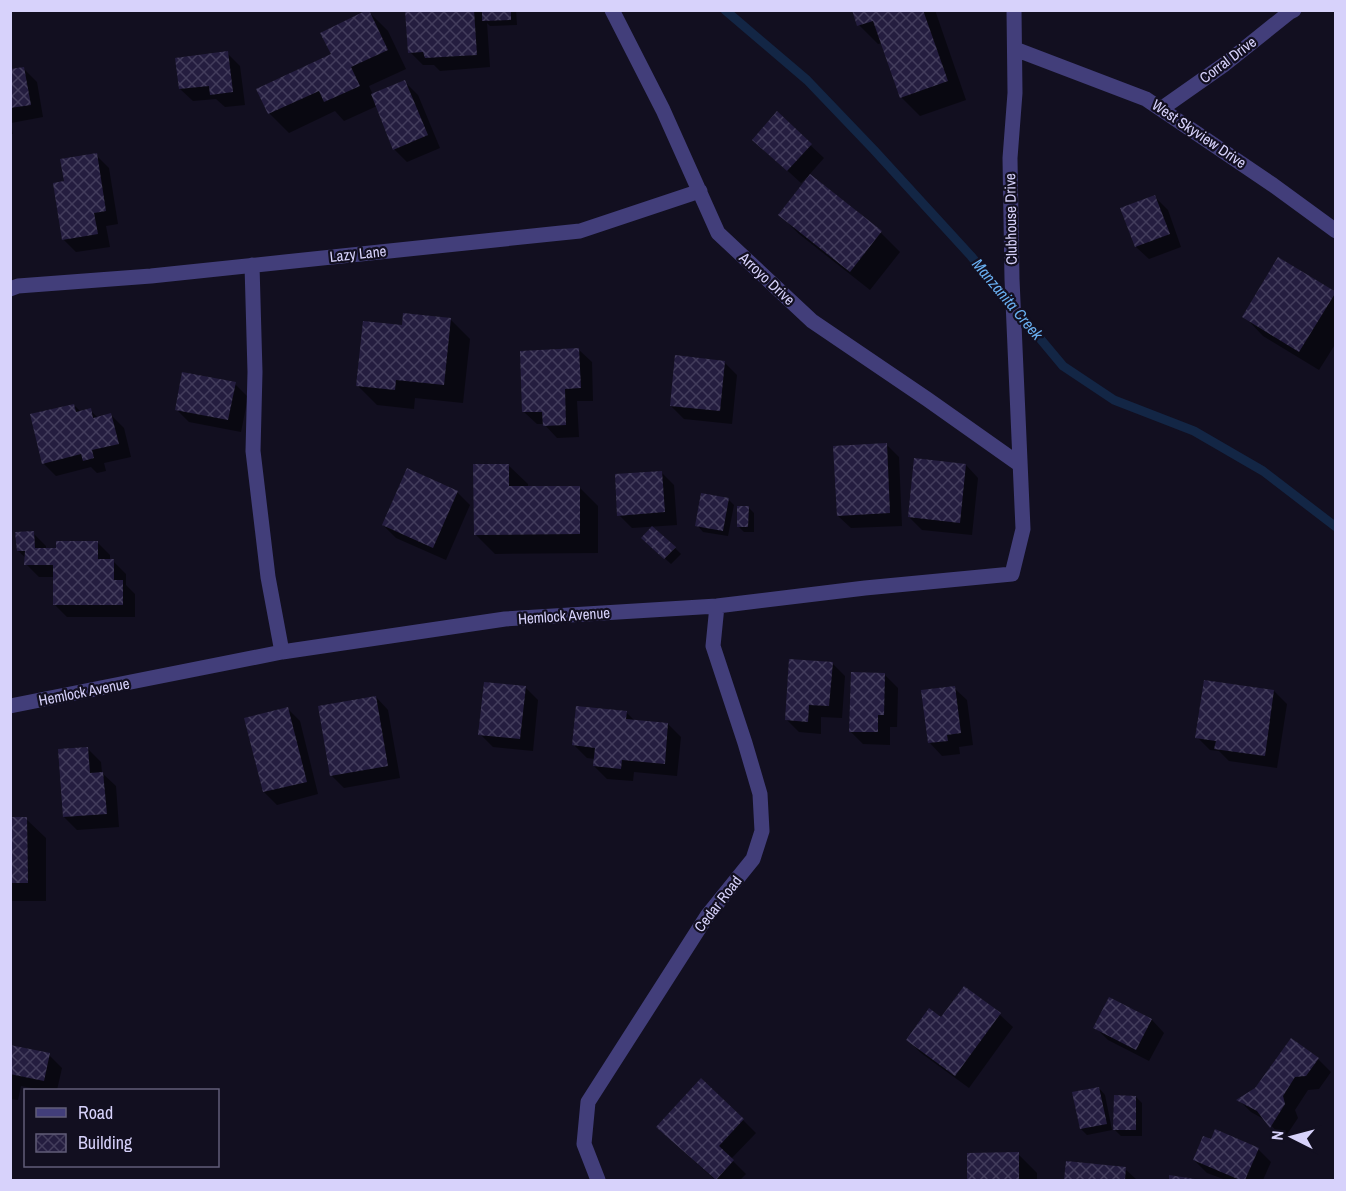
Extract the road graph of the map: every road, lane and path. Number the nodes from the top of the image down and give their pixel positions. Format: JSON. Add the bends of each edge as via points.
{"nodes":[{"id":1,"x":612,"y":10,"type":"edge"},
{"id":2,"x":1014,"y":10,"type":"edge"},
{"id":3,"x":1294,"y":10,"type":"edge"},
{"id":4,"x":1015,"y":49,"type":"junction"},
{"id":5,"x":1161,"y":109,"type":"junction"},
{"id":6,"x":700,"y":191,"type":"junction"},
{"id":7,"x":1335,"y":231,"type":"edge"},
{"id":8,"x":252,"y":265,"type":"junction"},
{"id":9,"x":10,"y":289,"type":"edge"},
{"id":10,"x":1018,"y":464,"type":"junction"},
{"id":11,"x":717,"y":606,"type":"junction"},
{"id":12,"x":282,"y":652,"type":"junction"},
{"id":13,"x":10,"y":706,"type":"edge"},
{"id":14,"x":598,"y":1180,"type":"edge"}],
"edges":[{"from":1,"to":6,"type":"street","name":"Arroyo Drive"},
{"from":2,"to":4,"type":"street","name":"Clubhouse Drive"},
{"from":3,"to":5,"type":"street","name":"Corral Drive"},
{"from":4,"to":5,"type":"street","name":"West Skyview Drive","via":[[1146,99]]},
{"from":4,"to":10,"type":"street","name":"Clubhouse Drive","via":[[1010,158]]},
{"from":5,"to":7,"type":"street","name":"West Skyview Drive"},
{"from":6,"to":8,"type":"street","name":"Lazy Lane","via":[[580,231]]},
{"from":6,"to":10,"type":"street","name":"Arroyo Drive","via":[[718,233],[812,321]]},
{"from":8,"to":9,"type":"street","name":"Lazy Lane"},
{"from":8,"to":12,"type":"street","via":[[253,451],[268,577]]},
{"from":10,"to":11,"type":"street","name":"Hemlock Avenue","via":[[1023,529],[1012,574]]},
{"from":11,"to":12,"type":"street","name":"Hemlock Avenue","via":[[505,620]]},
{"from":11,"to":14,"type":"street","name":"Cedar Road","via":[[713,646],[760,794],[762,831],[753,859],[706,916],[588,1102],[584,1144]]},
{"from":12,"to":13,"type":"street","name":"Hemlock Avenue"}]}
